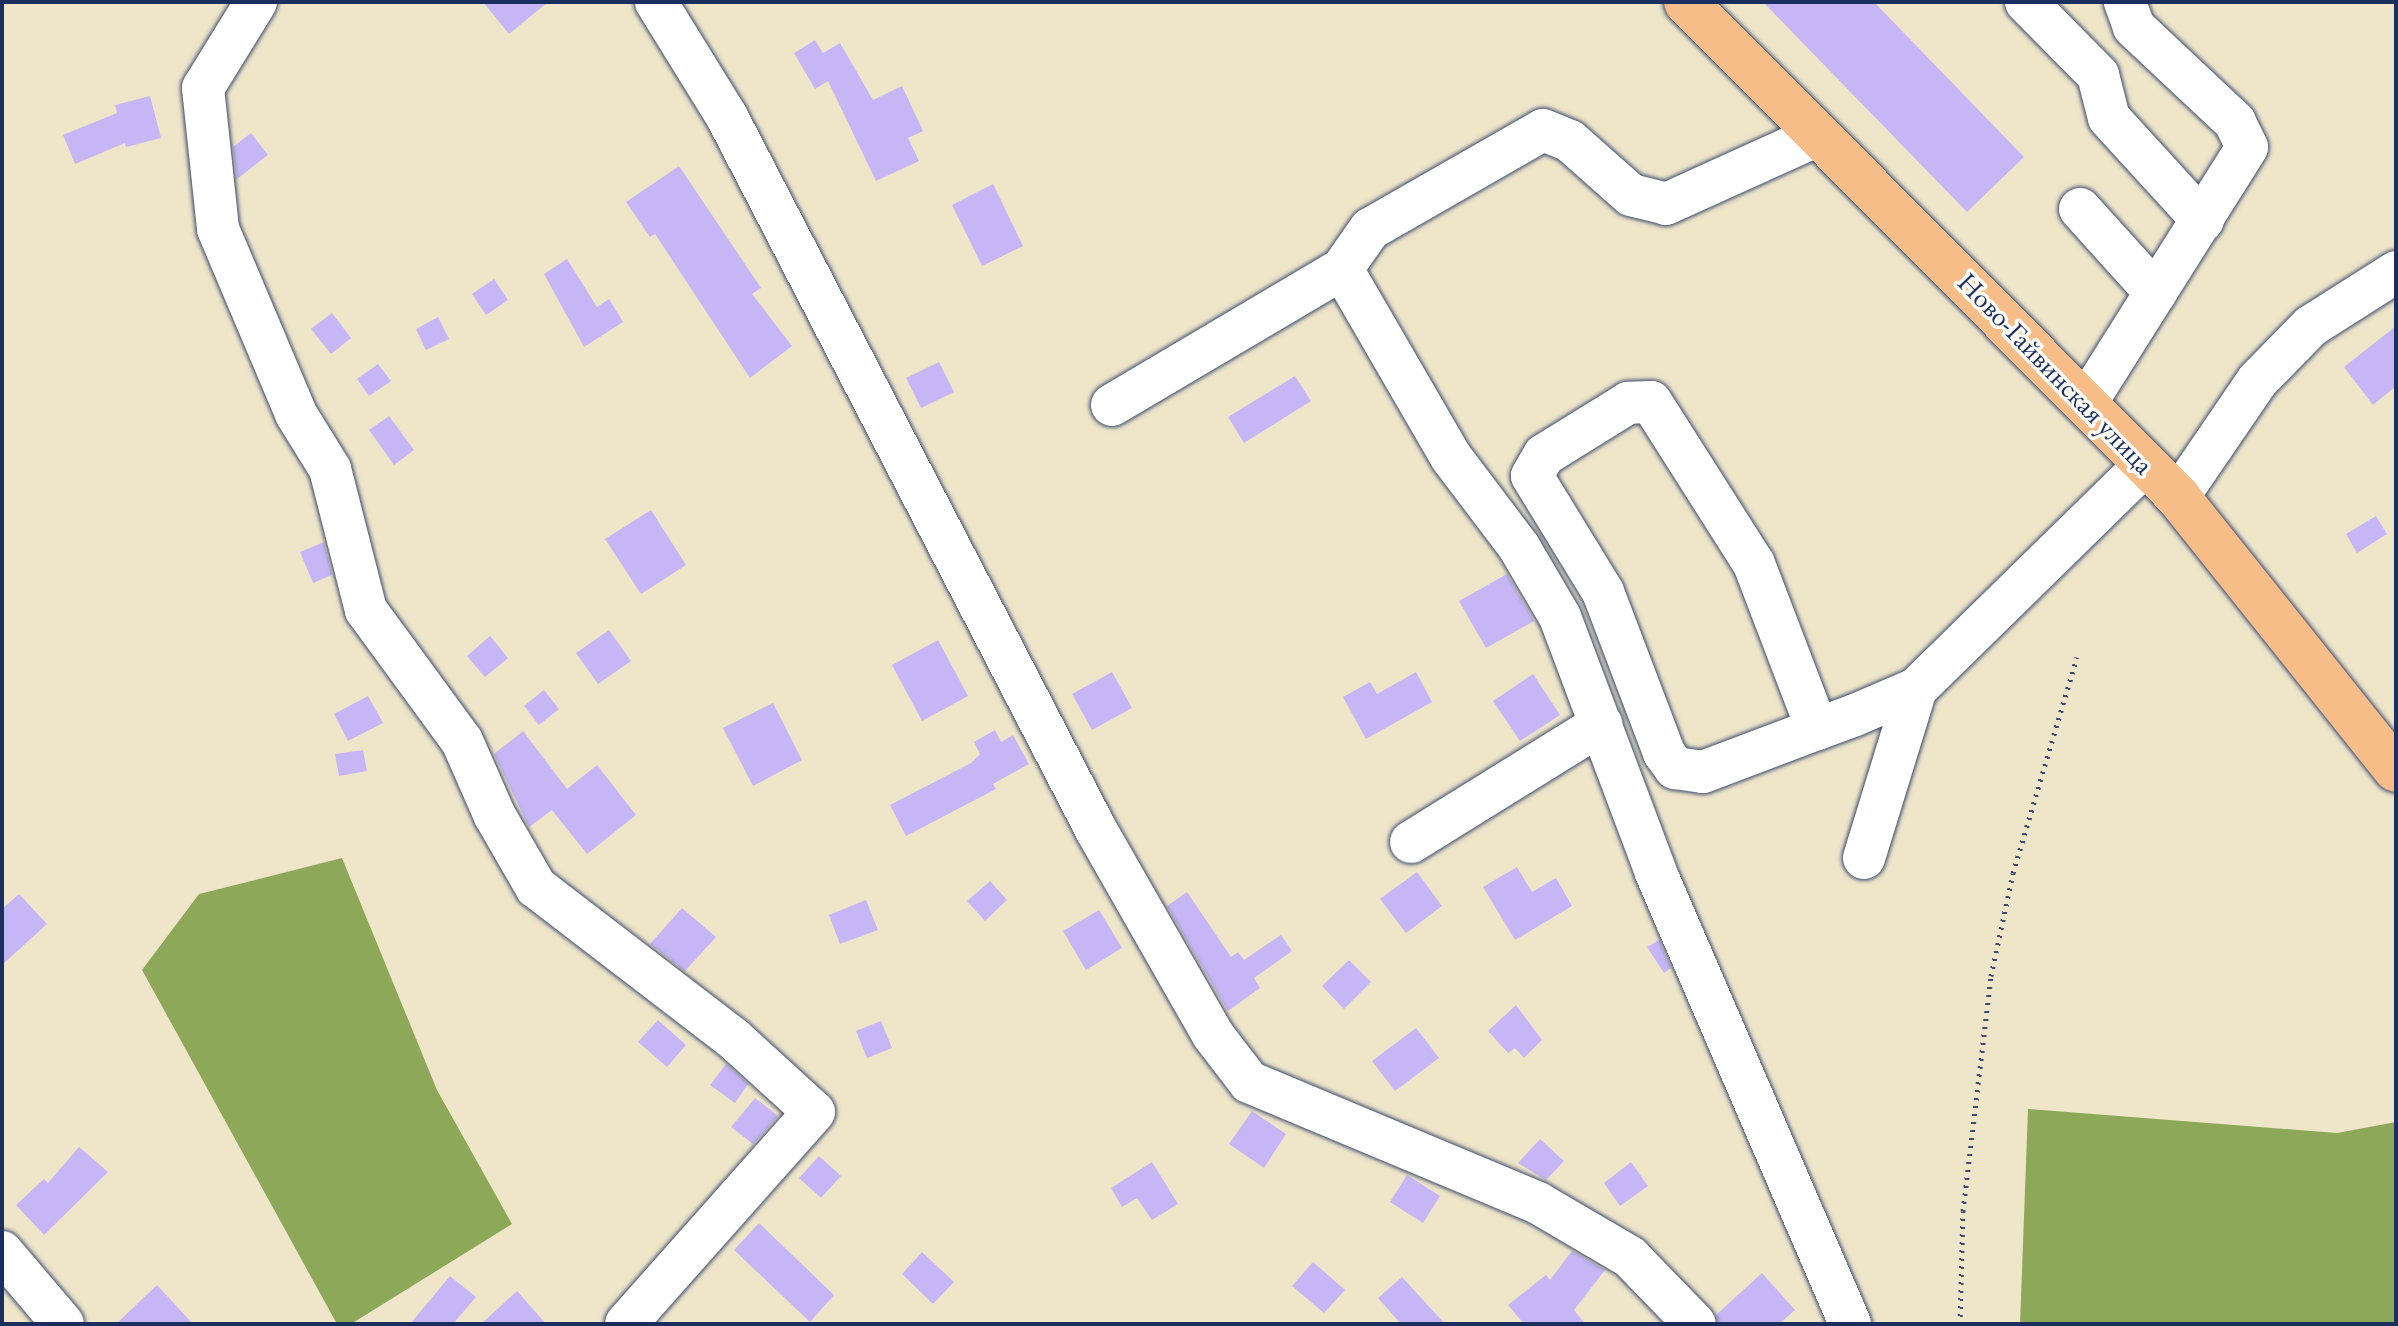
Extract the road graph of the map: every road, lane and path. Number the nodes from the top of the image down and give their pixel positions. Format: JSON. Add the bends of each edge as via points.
{"nodes":[{"id":1,"x":256,"y":2,"type":"edge"},
{"id":2,"x":656,"y":2,"type":"edge"},
{"id":3,"x":1686,"y":2,"type":"edge"},
{"id":4,"x":2026,"y":2,"type":"edge"},
{"id":5,"x":2125,"y":2,"type":"edge"},
{"id":6,"x":1818,"y":135,"type":"junction"},
{"id":7,"x":2080,"y":209,"type":"dead end"},
{"id":8,"x":2203,"y":221,"type":"junction"},
{"id":9,"x":1342,"y":269,"type":"junction"},
{"id":10,"x":2396,"y":272,"type":"edge"},
{"id":11,"x":2156,"y":293,"type":"junction"},
{"id":12,"x":2086,"y":403,"type":"junction"},
{"id":13,"x":1112,"y":405,"type":"dead end"},
{"id":14,"x":2146,"y":464,"type":"junction"},
{"id":15,"x":2178,"y":497,"type":"junction"},
{"id":16,"x":2077,"y":657,"type":"dead end"},
{"id":17,"x":1916,"y":689,"type":"junction"},
{"id":18,"x":1601,"y":724,"type":"junction"},
{"id":19,"x":1817,"y":729,"type":"junction"},
{"id":20,"x":2396,"y":770,"type":"edge"},
{"id":21,"x":1411,"y":842,"type":"dead end"},
{"id":22,"x":1864,"y":858,"type":"dead end"},
{"id":23,"x":2,"y":1252,"type":"edge"},
{"id":24,"x":63,"y":1324,"type":"edge"},
{"id":25,"x":626,"y":1324,"type":"edge"},
{"id":26,"x":1695,"y":1324,"type":"edge"},
{"id":27,"x":1850,"y":1324,"type":"edge"},
{"id":28,"x":1960,"y":1324,"type":"edge"}],
"edges":[{"from":1,"to":25,"type":"street","via":[[203,88],[218,229],[296,414],[330,469],[366,610],[462,741],[495,816],[536,887],[734,1039],[814,1112]]},
{"from":2,"to":26,"type":"street","via":[[727,117],[1095,828],[1213,1035],[1249,1082],[1538,1203],[1630,1257]]},
{"from":3,"to":6,"type":"main road","name":"Ново-Гайвинская улица"},
{"from":4,"to":8,"type":"street","via":[[2098,75],[2109,118]]},
{"from":5,"to":8,"type":"street","via":[[2134,27],[2245,134],[2247,147],[2239,166]]},
{"from":6,"to":9,"type":"street","via":[[1666,204],[1631,195],[1570,141],[1543,130],[1370,229]]},
{"from":6,"to":12,"type":"main road","name":"Ново-Гайвинская улица"},
{"from":7,"to":11,"type":"street"},
{"from":8,"to":11,"type":"street"},
{"from":9,"to":13,"type":"street"},
{"from":9,"to":18,"type":"street","via":[[1451,457],[1519,547],[1560,617]]},
{"from":10,"to":15,"type":"street","via":[[2300,337],[2257,381]]},
{"from":11,"to":12,"type":"street"},
{"from":12,"to":14,"type":"main road","name":"Ново-Гайвинская улица"},
{"from":14,"to":15,"type":"main road","name":"Ново-Гайвинская улица"},
{"from":14,"to":17,"type":"street"},
{"from":15,"to":20,"type":"main road","name":"Ново-Гайвинская улица"},
{"from":16,"to":28,"type":"path","via":[[2013,873],[1991,976],[1963,1211]]},
{"from":17,"to":19,"type":"street"},
{"from":17,"to":22,"type":"street"},
{"from":18,"to":21,"type":"street"},
{"from":18,"to":27,"type":"street","via":[[1656,873]]},
{"from":19,"to":19,"type":"street","via":[[1703,772],[1675,768],[1664,753],[1603,592],[1532,476],[1544,455],[1628,403],[1651,402],[1754,564]]},
{"from":23,"to":24,"type":"street"}]}
